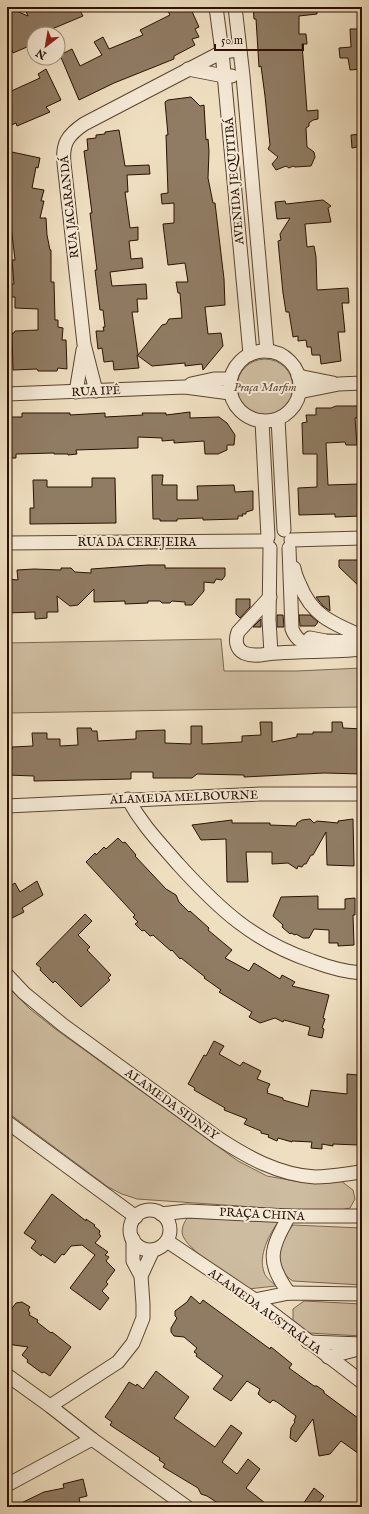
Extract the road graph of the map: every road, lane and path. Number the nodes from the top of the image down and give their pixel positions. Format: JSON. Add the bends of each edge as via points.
{"nodes":[{"id":1,"x":216,"y":7,"type":"edge"},
{"id":2,"x":235,"y":7,"type":"edge"},
{"id":3,"x":239,"y":50,"type":"junction"},
{"id":4,"x":222,"y":52,"type":"junction"},
{"id":5,"x":188,"y":69,"type":"junction"},
{"id":6,"x":224,"y":76,"type":"junction"},
{"id":7,"x":243,"y":76,"type":"junction"},
{"id":8,"x":84,"y":344,"type":"junction"},
{"id":9,"x":267,"y":351,"type":"junction"},
{"id":10,"x":250,"y":354,"type":"junction"},
{"id":11,"x":298,"y":376,"type":"junction"},
{"id":12,"x":230,"y":379,"type":"junction"},
{"id":13,"x":362,"y":383,"type":"edge"},
{"id":14,"x":339,"y":384,"type":"junction"},
{"id":15,"x":186,"y":387,"type":"junction"},
{"id":16,"x":96,"y":391,"type":"junction"},
{"id":17,"x":76,"y":392,"type":"junction"},
{"id":18,"x":299,"y":392,"type":"junction"},
{"id":19,"x":230,"y":393,"type":"junction"},
{"id":20,"x":7,"y":394,"type":"edge"},
{"id":21,"x":278,"y":419,"type":"junction"},
{"id":22,"x":262,"y":421,"type":"junction"},
{"id":23,"x":362,"y":538,"type":"edge"},
{"id":24,"x":289,"y":540,"type":"junction"},
{"id":25,"x":7,"y":543,"type":"edge"},
{"id":26,"x":270,"y":544,"type":"junction"},
{"id":27,"x":295,"y":574,"type":"junction"},
{"id":28,"x":270,"y":597,"type":"junction"},
{"id":29,"x":362,"y":636,"type":"edge"},
{"id":30,"x":362,"y":642,"type":"edge"},
{"id":31,"x":362,"y":646,"type":"edge"},
{"id":32,"x":362,"y":649,"type":"edge"},
{"id":33,"x":274,"y":653,"type":"junction"},
{"id":34,"x":362,"y":794,"type":"edge"},
{"id":35,"x":128,"y":799,"type":"junction"},
{"id":36,"x":7,"y":806,"type":"edge"},
{"id":37,"x":362,"y":973,"type":"edge"},
{"id":38,"x":7,"y":975,"type":"edge"},
{"id":39,"x":7,"y":1122,"type":"edge"},
{"id":40,"x":362,"y":1173,"type":"edge"},
{"id":41,"x":162,"y":1214,"type":"junction"},
{"id":42,"x":289,"y":1216,"type":"junction"},
{"id":43,"x":362,"y":1216,"type":"edge"},
{"id":44,"x":136,"y":1217,"type":"junction"},
{"id":45,"x":133,"y":1239,"type":"junction"},
{"id":46,"x":167,"y":1241,"type":"junction"},
{"id":47,"x":153,"y":1250,"type":"junction"},
{"id":48,"x":141,"y":1276,"type":"junction"},
{"id":49,"x":289,"y":1293,"type":"junction"},
{"id":50,"x":362,"y":1294,"type":"edge"},
{"id":51,"x":255,"y":1300,"type":"junction"},
{"id":52,"x":308,"y":1342,"type":"junction"},
{"id":53,"x":362,"y":1344,"type":"edge"},
{"id":54,"x":362,"y":1348,"type":"edge"},
{"id":55,"x":328,"y":1357,"type":"junction"},
{"id":56,"x":7,"y":1375,"type":"edge"},
{"id":57,"x":362,"y":1382,"type":"edge"},
{"id":58,"x":50,"y":1406,"type":"junction"},
{"id":59,"x":92,"y":1439,"type":"junction"},
{"id":60,"x":7,"y":1485,"type":"edge"},
{"id":61,"x":187,"y":1507,"type":"edge"}],
"edges":[{"from":1,"to":4,"type":"street","name":"AVENIDA JEQUITIBÁ"},
{"from":2,"to":3,"type":"street","name":"AVENIDA JEQUITIBÁ"},
{"from":3,"to":4,"type":"street","name":"RUA JACARANDÁ"},
{"from":3,"to":7,"type":"street","name":"AVENIDA JEQUITIBÁ"},
{"from":4,"to":5,"type":"street","name":"RUA JACARANDÁ"},
{"from":4,"to":6,"type":"street","name":"AVENIDA JEQUITIBÁ"},
{"from":5,"to":6,"type":"street"},
{"from":5,"to":8,"type":"street","name":"RUA JACARANDÁ","via":[[84,124],[75,130],[65,144],[64,163]]},
{"from":6,"to":7,"type":"street"},
{"from":6,"to":10,"type":"street","name":"AVENIDA JEQUITIBÁ"},
{"from":7,"to":9,"type":"street","name":"AVENIDA JEQUITIBÁ"},
{"from":8,"to":16,"type":"street","name":"RUA JACARANDÁ"},
{"from":8,"to":17,"type":"street","name":"RUA JACARANDÁ"},
{"from":9,"to":10,"type":"street"},
{"from":9,"to":11,"type":"street","via":[[286,359],[294,366]]},
{"from":10,"to":12,"type":"street","via":[[237,364]]},
{"from":11,"to":14,"type":"street"},
{"from":11,"to":18,"type":"street"},
{"from":12,"to":15,"type":"street","name":"RUA IPÊ","via":[[214,379]]},
{"from":12,"to":19,"type":"street"},
{"from":13,"to":14,"type":"street"},
{"from":14,"to":18,"type":"street"},
{"from":15,"to":16,"type":"street","name":"RUA IPÊ"},
{"from":15,"to":19,"type":"street","name":"RUA IPÊ"},
{"from":16,"to":17,"type":"street","name":"RUA IPÊ"},
{"from":17,"to":20,"type":"street","name":"RUA IPÊ"},
{"from":18,"to":21,"type":"street","via":[[295,405]]},
{"from":19,"to":22,"type":"street","via":[[238,409],[245,415]]},
{"from":21,"to":22,"type":"street"},
{"from":21,"to":24,"type":"street"},
{"from":22,"to":26,"type":"street"},
{"from":23,"to":24,"type":"street"},
{"from":24,"to":26,"type":"street","via":[[283,552]]},
{"from":24,"to":26,"type":"street","via":[[276,529],[270,533]]},
{"from":24,"to":27,"type":"street"},
{"from":24,"to":31,"type":"street","via":[[294,635],[310,646]]},
{"from":25,"to":26,"type":"street","name":"RUA DA CEREJEIRA"},
{"from":26,"to":28,"type":"street"},
{"from":26,"to":33,"type":"street"},
{"from":27,"to":29,"type":"street","via":[[306,599],[318,613],[334,624]]},
{"from":27,"to":30,"type":"street","via":[[299,621],[303,634],[320,640]]},
{"from":28,"to":33,"type":"street","via":[[269,620]]},
{"from":28,"to":33,"type":"street","via":[[241,628],[236,637],[237,647],[243,653],[252,656]]},
{"from":32,"to":33,"type":"street"},
{"from":34,"to":35,"type":"street","name":"ALAMEDA MELBOURNE","via":[[260,794]]},
{"from":35,"to":36,"type":"street","name":"ALAMEDA MELBOURNE"},
{"from":35,"to":37,"type":"street","via":[[139,819],[158,842],[236,921],[269,943],[296,956],[340,970]]},
{"from":38,"to":40,"type":"street","name":"ALAMEDA SIDNEY","via":[[24,993],[63,1025],[243,1155],[280,1170],[315,1177]]},
{"from":39,"to":44,"type":"street"},
{"from":41,"to":42,"type":"street","name":"PRAÇA CHINA","via":[[186,1211]]},
{"from":41,"to":44,"type":"street","via":[[145,1211]]},
{"from":41,"to":46,"type":"street","via":[[170,1226]]},
{"from":42,"to":43,"type":"street","name":"PRAÇA CHINA"},
{"from":42,"to":49,"type":"street","via":[[275,1243],[272,1259],[281,1282]]},
{"from":44,"to":45,"type":"street","via":[[130,1227]]},
{"from":45,"to":47,"type":"street","via":[[143,1249]]},
{"from":45,"to":48,"type":"street","via":[[133,1261]]},
{"from":46,"to":47,"type":"street","via":[[163,1246]]},
{"from":46,"to":51,"type":"street","name":"ALAMEDA AUSTRÁLIA"},
{"from":47,"to":48,"type":"street"},
{"from":48,"to":58,"type":"street","via":[[143,1318],[134,1343],[118,1362]]},
{"from":49,"to":50,"type":"street"},
{"from":49,"to":51,"type":"street"},
{"from":51,"to":52,"type":"street","name":"ALAMEDA AUSTRÁLIA"},
{"from":52,"to":53,"type":"street"},
{"from":52,"to":55,"type":"street","name":"ALAMEDA AUSTRÁLIA"},
{"from":54,"to":55,"type":"street"},
{"from":55,"to":57,"type":"street","name":"ALAMEDA AUSTRÁLIA"},
{"from":56,"to":58,"type":"street"},
{"from":58,"to":59,"type":"street"},
{"from":59,"to":60,"type":"street"},
{"from":59,"to":61,"type":"street"}]}
